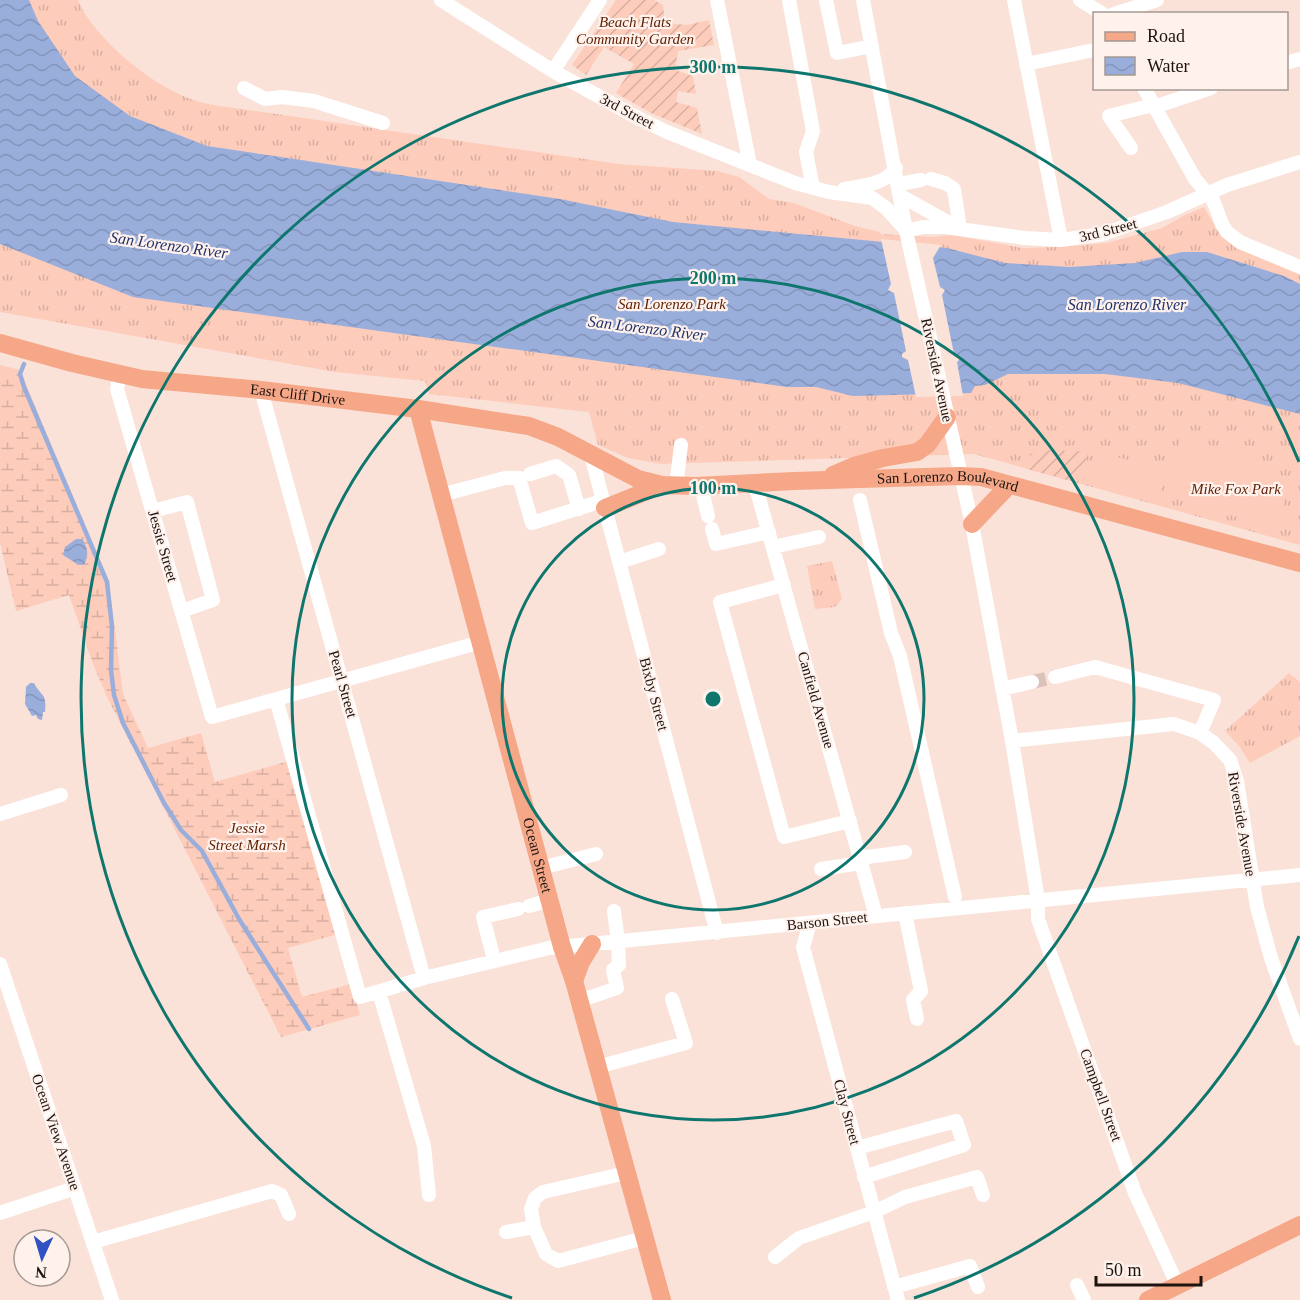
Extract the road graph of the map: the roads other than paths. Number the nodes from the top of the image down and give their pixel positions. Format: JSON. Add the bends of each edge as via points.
{"nodes":[{"id":1,"x":600,"y":0,"type":"edge"},
{"id":2,"x":717,"y":0,"type":"edge"},
{"id":3,"x":789,"y":0,"type":"edge"},
{"id":4,"x":826,"y":0,"type":"edge"},
{"id":5,"x":863,"y":0,"type":"edge"},
{"id":6,"x":1014,"y":0,"type":"edge"},
{"id":7,"x":1080,"y":0,"type":"edge"},
{"id":8,"x":1157,"y":0,"type":"edge"},
{"id":9,"x":446,"y":2,"type":"edge"},
{"id":10,"x":1099,"y":12,"type":"edge"},
{"id":11,"x":1119,"y":12,"type":"edge"},
{"id":12,"x":872,"y":46,"type":"junction"},
{"id":13,"x":1093,"y":50,"type":"edge"},
{"id":14,"x":1026,"y":64,"type":"junction"},
{"id":15,"x":553,"y":71,"type":"junction"},
{"id":16,"x":244,"y":88,"type":"dead end"},
{"id":17,"x":1145,"y":90,"type":"edge"},
{"id":18,"x":1205,"y":90,"type":"edge"},
{"id":19,"x":1153,"y":106,"type":"junction"},
{"id":20,"x":383,"y":123,"type":"dead end"},
{"id":21,"x":1131,"y":148,"type":"dead end"},
{"id":22,"x":1300,"y":162,"type":"edge"},
{"id":23,"x":750,"y":165,"type":"junction"},
{"id":24,"x":896,"y":168,"type":"junction"},
{"id":25,"x":813,"y":188,"type":"junction"},
{"id":26,"x":900,"y":190,"type":"junction"},
{"id":27,"x":829,"y":192,"type":"junction"},
{"id":28,"x":1206,"y":193,"type":"junction"},
{"id":29,"x":960,"y":229,"type":"junction"},
{"id":30,"x":907,"y":234,"type":"junction"},
{"id":31,"x":1061,"y":240,"type":"junction"},
{"id":32,"x":1300,"y":267,"type":"edge"},
{"id":33,"x":0,"y":343,"type":"edge"},
{"id":34,"x":120,"y":374,"type":"junction"},
{"id":35,"x":261,"y":390,"type":"junction"},
{"id":36,"x":418,"y":409,"type":"junction"},
{"id":37,"x":946,"y":415,"type":"junction"},
{"id":38,"x":681,"y":445,"type":"dead end"},
{"id":39,"x":591,"y":455,"type":"junction"},
{"id":40,"x":525,"y":476,"type":"junction"},
{"id":41,"x":960,"y":476,"type":"junction"},
{"id":42,"x":823,"y":480,"type":"junction"},
{"id":43,"x":755,"y":484,"type":"junction"},
{"id":44,"x":1009,"y":485,"type":"junction"},
{"id":45,"x":669,"y":486,"type":"junction"},
{"id":46,"x":701,"y":486,"type":"junction"},
{"id":47,"x":441,"y":495,"type":"junction"},
{"id":48,"x":860,"y":500,"type":"dead end"},
{"id":49,"x":603,"y":504,"type":"junction"},
{"id":50,"x":579,"y":509,"type":"junction"},
{"id":51,"x":153,"y":511,"type":"junction"},
{"id":52,"x":972,"y":524,"type":"junction"},
{"id":53,"x":769,"y":532,"type":"junction"},
{"id":54,"x":819,"y":537,"type":"dead end"},
{"id":55,"x":773,"y":546,"type":"junction"},
{"id":56,"x":659,"y":549,"type":"dead end"},
{"id":57,"x":619,"y":562,"type":"junction"},
{"id":58,"x":1300,"y":563,"type":"edge"},
{"id":59,"x":784,"y":585,"type":"junction"},
{"id":60,"x":182,"y":612,"type":"junction"},
{"id":61,"x":481,"y":642,"type":"junction"},
{"id":62,"x":1055,"y":676,"type":"tunnel mouth"},
{"id":63,"x":342,"y":681,"type":"junction"},
{"id":64,"x":1032,"y":682,"type":"tunnel mouth"},
{"id":65,"x":1002,"y":689,"type":"junction"},
{"id":66,"x":276,"y":699,"type":"junction"},
{"id":67,"x":1200,"y":733,"type":"junction"},
{"id":68,"x":1012,"y":741,"type":"junction"},
{"id":69,"x":61,"y":795,"type":"dead end"},
{"id":70,"x":0,"y":814,"type":"edge"},
{"id":71,"x":850,"y":821,"type":"junction"},
{"id":72,"x":905,"y":852,"type":"dead end"},
{"id":73,"x":596,"y":854,"type":"dead end"},
{"id":74,"x":861,"y":860,"type":"junction"},
{"id":75,"x":541,"y":868,"type":"junction"},
{"id":76,"x":820,"y":869,"type":"dead end"},
{"id":77,"x":1300,"y":876,"type":"edge"},
{"id":78,"x":1253,"y":879,"type":"junction"},
{"id":79,"x":955,"y":897,"type":"dead end"},
{"id":80,"x":550,"y":900,"type":"junction"},
{"id":81,"x":1038,"y":900,"type":"junction"},
{"id":82,"x":614,"y":912,"type":"dead end"},
{"id":83,"x":905,"y":913,"type":"junction"},
{"id":84,"x":876,"y":916,"type":"junction"},
{"id":85,"x":810,"y":923,"type":"junction"},
{"id":86,"x":717,"y":933,"type":"junction"},
{"id":87,"x":618,"y":942,"type":"junction"},
{"id":88,"x":592,"y":944,"type":"junction"},
{"id":89,"x":562,"y":947,"type":"junction"},
{"id":90,"x":494,"y":960,"type":"junction"},
{"id":91,"x":0,"y":964,"type":"edge"},
{"id":92,"x":424,"y":978,"type":"junction"},
{"id":93,"x":574,"y":981,"type":"junction"},
{"id":94,"x":379,"y":992,"type":"junction"},
{"id":95,"x":672,"y":999,"type":"dead end"},
{"id":96,"x":579,"y":1001,"type":"junction"},
{"id":97,"x":917,"y":1019,"type":"dead end"},
{"id":98,"x":1299,"y":1036,"type":"edge"},
{"id":99,"x":597,"y":1067,"type":"junction"},
{"id":100,"x":857,"y":1148,"type":"junction"},
{"id":101,"x":626,"y":1173,"type":"junction"},
{"id":102,"x":864,"y":1177,"type":"junction"},
{"id":103,"x":75,"y":1188,"type":"junction"},
{"id":104,"x":429,"y":1195,"type":"dead end"},
{"id":105,"x":983,"y":1195,"type":"dead end"},
{"id":106,"x":874,"y":1212,"type":"junction"},
{"id":107,"x":0,"y":1213,"type":"edge"},
{"id":108,"x":288,"y":1214,"type":"dead end"},
{"id":109,"x":1300,"y":1225,"type":"edge"},
{"id":110,"x":534,"y":1227,"type":"junction"},
{"id":111,"x":506,"y":1232,"type":"dead end"},
{"id":112,"x":644,"y":1238,"type":"junction"},
{"id":113,"x":93,"y":1242,"type":"junction"},
{"id":114,"x":775,"y":1257,"type":"dead end"},
{"id":115,"x":1077,"y":1285,"type":"dead end"},
{"id":116,"x":1178,"y":1286,"type":"junction"},
{"id":117,"x":978,"y":1287,"type":"dead end"},
{"id":118,"x":896,"y":1294,"type":"edge"},
{"id":119,"x":1152,"y":1299,"type":"edge"},
{"id":120,"x":112,"y":1300,"type":"edge"},
{"id":121,"x":662,"y":1300,"type":"edge"},
{"id":122,"x":1084,"y":1300,"type":"edge"}],
"edges":[{"from":1,"to":15,"type":"street"},
{"from":2,"to":23,"type":"street"},
{"from":3,"to":25,"type":"street","via":[[813,131],[806,152]]},
{"from":4,"to":12,"type":"street","via":[[837,53]]},
{"from":5,"to":12,"type":"street","name":"Riverside Avenue"},
{"from":6,"to":14,"type":"street"},
{"from":7,"to":10,"type":"street"},
{"from":8,"to":11,"type":"street"},
{"from":9,"to":15,"type":"street","name":"3rd Street"},
{"from":12,"to":24,"type":"street","name":"Riverside Avenue"},
{"from":13,"to":14,"type":"street"},
{"from":14,"to":31,"type":"street"},
{"from":15,"to":23,"type":"street","name":"3rd Street","via":[[667,132]]},
{"from":16,"to":20,"type":"street","via":[[265,99],[314,101]]},
{"from":17,"to":19,"type":"street"},
{"from":18,"to":19,"type":"street"},
{"from":19,"to":21,"type":"street","via":[[1109,116]]},
{"from":19,"to":28,"type":"street"},
{"from":22,"to":28,"type":"street","name":"3rd Street"},
{"from":23,"to":25,"type":"street","name":"3rd Street"},
{"from":24,"to":26,"type":"street","name":"Riverside Avenue"},
{"from":24,"to":27,"type":"street","via":[[881,181]]},
{"from":25,"to":27,"type":"street","name":"3rd Street"},
{"from":26,"to":29,"type":"street"},
{"from":26,"to":29,"type":"street","via":[[926,179],[945,183],[954,189]]},
{"from":26,"to":30,"type":"street","name":"Riverside Avenue"},
{"from":27,"to":30,"type":"street","name":"3rd Street","via":[[872,198],[886,208]]},
{"from":28,"to":31,"type":"street","name":"3rd Street","via":[[1136,224]]},
{"from":28,"to":32,"type":"street","via":[[1227,232],[1240,242]]},
{"from":29,"to":30,"type":"street","name":"3rd Street","via":[[923,227]]},
{"from":29,"to":31,"type":"street","name":"3rd Street"},
{"from":30,"to":37,"type":"street","name":"Riverside Avenue"},
{"from":33,"to":34,"type":"main road","name":"East Cliff Drive"},
{"from":34,"to":35,"type":"main road","name":"East Cliff Drive","via":[[169,383]]},
{"from":34,"to":51,"type":"street","name":"Jessie Street","via":[[117,389]]},
{"from":35,"to":36,"type":"main road","name":"East Cliff Drive"},
{"from":35,"to":63,"type":"street","name":"Pearl Street"},
{"from":36,"to":39,"type":"main road","name":"East Cliff Drive","via":[[529,426]]},
{"from":36,"to":47,"type":"main road","name":"Ocean Street"},
{"from":37,"to":41,"type":"street","name":"Riverside Avenue"},
{"from":37,"to":42,"type":"main road","via":[[927,445],[917,452],[854,466]]},
{"from":38,"to":45,"type":"street"},
{"from":39,"to":45,"type":"main road","name":"San Lorenzo Boulevard","via":[[638,478]]},
{"from":39,"to":49,"type":"street","name":"Bixby Street"},
{"from":40,"to":47,"type":"street"},
{"from":40,"to":50,"type":"street","via":[[556,466],[569,475]]},
{"from":40,"to":50,"type":"street","via":[[532,523]]},
{"from":41,"to":42,"type":"main road","name":"San Lorenzo Boulevard"},
{"from":41,"to":44,"type":"main road","name":"San Lorenzo Boulevard"},
{"from":41,"to":52,"type":"street","name":"Riverside Avenue"},
{"from":42,"to":43,"type":"main road","name":"San Lorenzo Boulevard"},
{"from":43,"to":46,"type":"main road","name":"San Lorenzo Boulevard"},
{"from":43,"to":53,"type":"street","name":"Canfield Avenue"},
{"from":44,"to":52,"type":"main road"},
{"from":44,"to":58,"type":"main road","name":"San Lorenzo Boulevard"},
{"from":45,"to":46,"type":"main road","name":"San Lorenzo Boulevard"},
{"from":45,"to":49,"type":"main road"},
{"from":46,"to":53,"type":"street","via":[[716,544]]},
{"from":47,"to":61,"type":"main road","name":"Ocean Street"},
{"from":48,"to":79,"type":"street"},
{"from":49,"to":50,"type":"street"},
{"from":49,"to":57,"type":"street","name":"Bixby Street"},
{"from":51,"to":60,"type":"street","name":"Jessie Street"},
{"from":51,"to":60,"type":"street","via":[[187,502],[213,600]]},
{"from":52,"to":65,"type":"street","name":"Riverside Avenue"},
{"from":53,"to":55,"type":"street","name":"Canfield Avenue"},
{"from":54,"to":55,"type":"street"},
{"from":55,"to":59,"type":"street","name":"Canfield Avenue"},
{"from":56,"to":57,"type":"street"},
{"from":57,"to":86,"type":"street","name":"Bixby Street"},
{"from":59,"to":71,"type":"street","name":"Canfield Avenue"},
{"from":59,"to":71,"type":"street","via":[[720,602],[784,837]]},
{"from":60,"to":66,"type":"street","name":"Jessie Street","via":[[212,717]]},
{"from":61,"to":63,"type":"street"},
{"from":61,"to":75,"type":"main road","name":"Ocean Street"},
{"from":62,"to":67,"type":"street","via":[[1095,667],[1214,700]]},
{"from":63,"to":66,"type":"street"},
{"from":63,"to":92,"type":"street","name":"Pearl Street"},
{"from":64,"to":65,"type":"street"},
{"from":65,"to":68,"type":"street","name":"Riverside Avenue"},
{"from":66,"to":94,"type":"street","name":"Barson Street","via":[[360,997]]},
{"from":67,"to":68,"type":"street","name":"Riverside Avenue","via":[[1174,724]]},
{"from":67,"to":78,"type":"street","name":"Riverside Avenue","via":[[1230,760]]},
{"from":68,"to":81,"type":"street","name":"Riverside Avenue"},
{"from":69,"to":70,"type":"street"},
{"from":71,"to":74,"type":"street","name":"Canfield Avenue"},
{"from":72,"to":74,"type":"street"},
{"from":73,"to":75,"type":"street"},
{"from":74,"to":76,"type":"street"},
{"from":74,"to":84,"type":"street","name":"Canfield Avenue"},
{"from":75,"to":80,"type":"main road","name":"Ocean Street"},
{"from":77,"to":78,"type":"street","name":"Barson Street"},
{"from":78,"to":81,"type":"street","name":"Barson Street"},
{"from":78,"to":98,"type":"street","name":"Riverside Avenue","via":[[1257,907]]},
{"from":80,"to":89,"type":"main road","name":"Ocean Street"},
{"from":80,"to":90,"type":"street","via":[[483,917]]},
{"from":81,"to":83,"type":"street","name":"Barson Street"},
{"from":81,"to":116,"type":"street","name":"Campbell Street","via":[[1038,919],[1136,1193]]},
{"from":82,"to":87,"type":"street"},
{"from":83,"to":84,"type":"street","name":"Barson Street"},
{"from":83,"to":97,"type":"street","via":[[921,991],[913,1000]]},
{"from":84,"to":85,"type":"street","name":"Barson Street"},
{"from":85,"to":86,"type":"street","name":"Barson Street"},
{"from":85,"to":100,"type":"street","name":"Clay Street","via":[[803,947]]},
{"from":86,"to":87,"type":"street","name":"Barson Street"},
{"from":87,"to":88,"type":"street","name":"Barson Street"},
{"from":87,"to":96,"type":"street","via":[[619,964],[613,970],[617,988]]},
{"from":88,"to":89,"type":"street","name":"Barson Street"},
{"from":88,"to":93,"type":"main road"},
{"from":89,"to":90,"type":"street","name":"Barson Street"},
{"from":89,"to":93,"type":"main road","name":"Ocean Street"},
{"from":90,"to":92,"type":"street","name":"Barson Street"},
{"from":91,"to":103,"type":"street","name":"Ocean View Avenue"},
{"from":92,"to":94,"type":"street","name":"Barson Street"},
{"from":93,"to":96,"type":"main road","name":"Ocean Street"},
{"from":94,"to":104,"type":"street","via":[[424,1146]]},
{"from":95,"to":99,"type":"street","via":[[686,1044]]},
{"from":96,"to":99,"type":"main road","name":"Ocean Street"},
{"from":99,"to":101,"type":"main road","name":"Ocean Street"},
{"from":100,"to":102,"type":"street","name":"Clay Street"},
{"from":100,"to":102,"type":"street","via":[[956,1121],[964,1145]]},
{"from":101,"to":110,"type":"street","via":[[543,1192],[535,1198],[531,1209]]},
{"from":101,"to":112,"type":"main road","name":"Ocean Street"},
{"from":102,"to":106,"type":"street","name":"Clay Street"},
{"from":103,"to":107,"type":"street"},
{"from":103,"to":113,"type":"street","name":"Ocean View Avenue"},
{"from":105,"to":106,"type":"street","via":[[977,1177],[905,1197]]},
{"from":106,"to":114,"type":"street","via":[[799,1238]]},
{"from":106,"to":118,"type":"street","name":"Clay Street"},
{"from":108,"to":113,"type":"street","via":[[281,1195],[272,1191]]},
{"from":109,"to":116,"type":"main road"},
{"from":110,"to":111,"type":"street"},
{"from":110,"to":112,"type":"street","via":[[546,1254],[558,1260]]},
{"from":112,"to":121,"type":"main road","name":"Ocean Street"},
{"from":113,"to":120,"type":"street","name":"Ocean View Avenue"},
{"from":115,"to":122,"type":"street"},
{"from":116,"to":119,"type":"main road"},
{"from":117,"to":118,"type":"street","via":[[970,1266]]}]}
